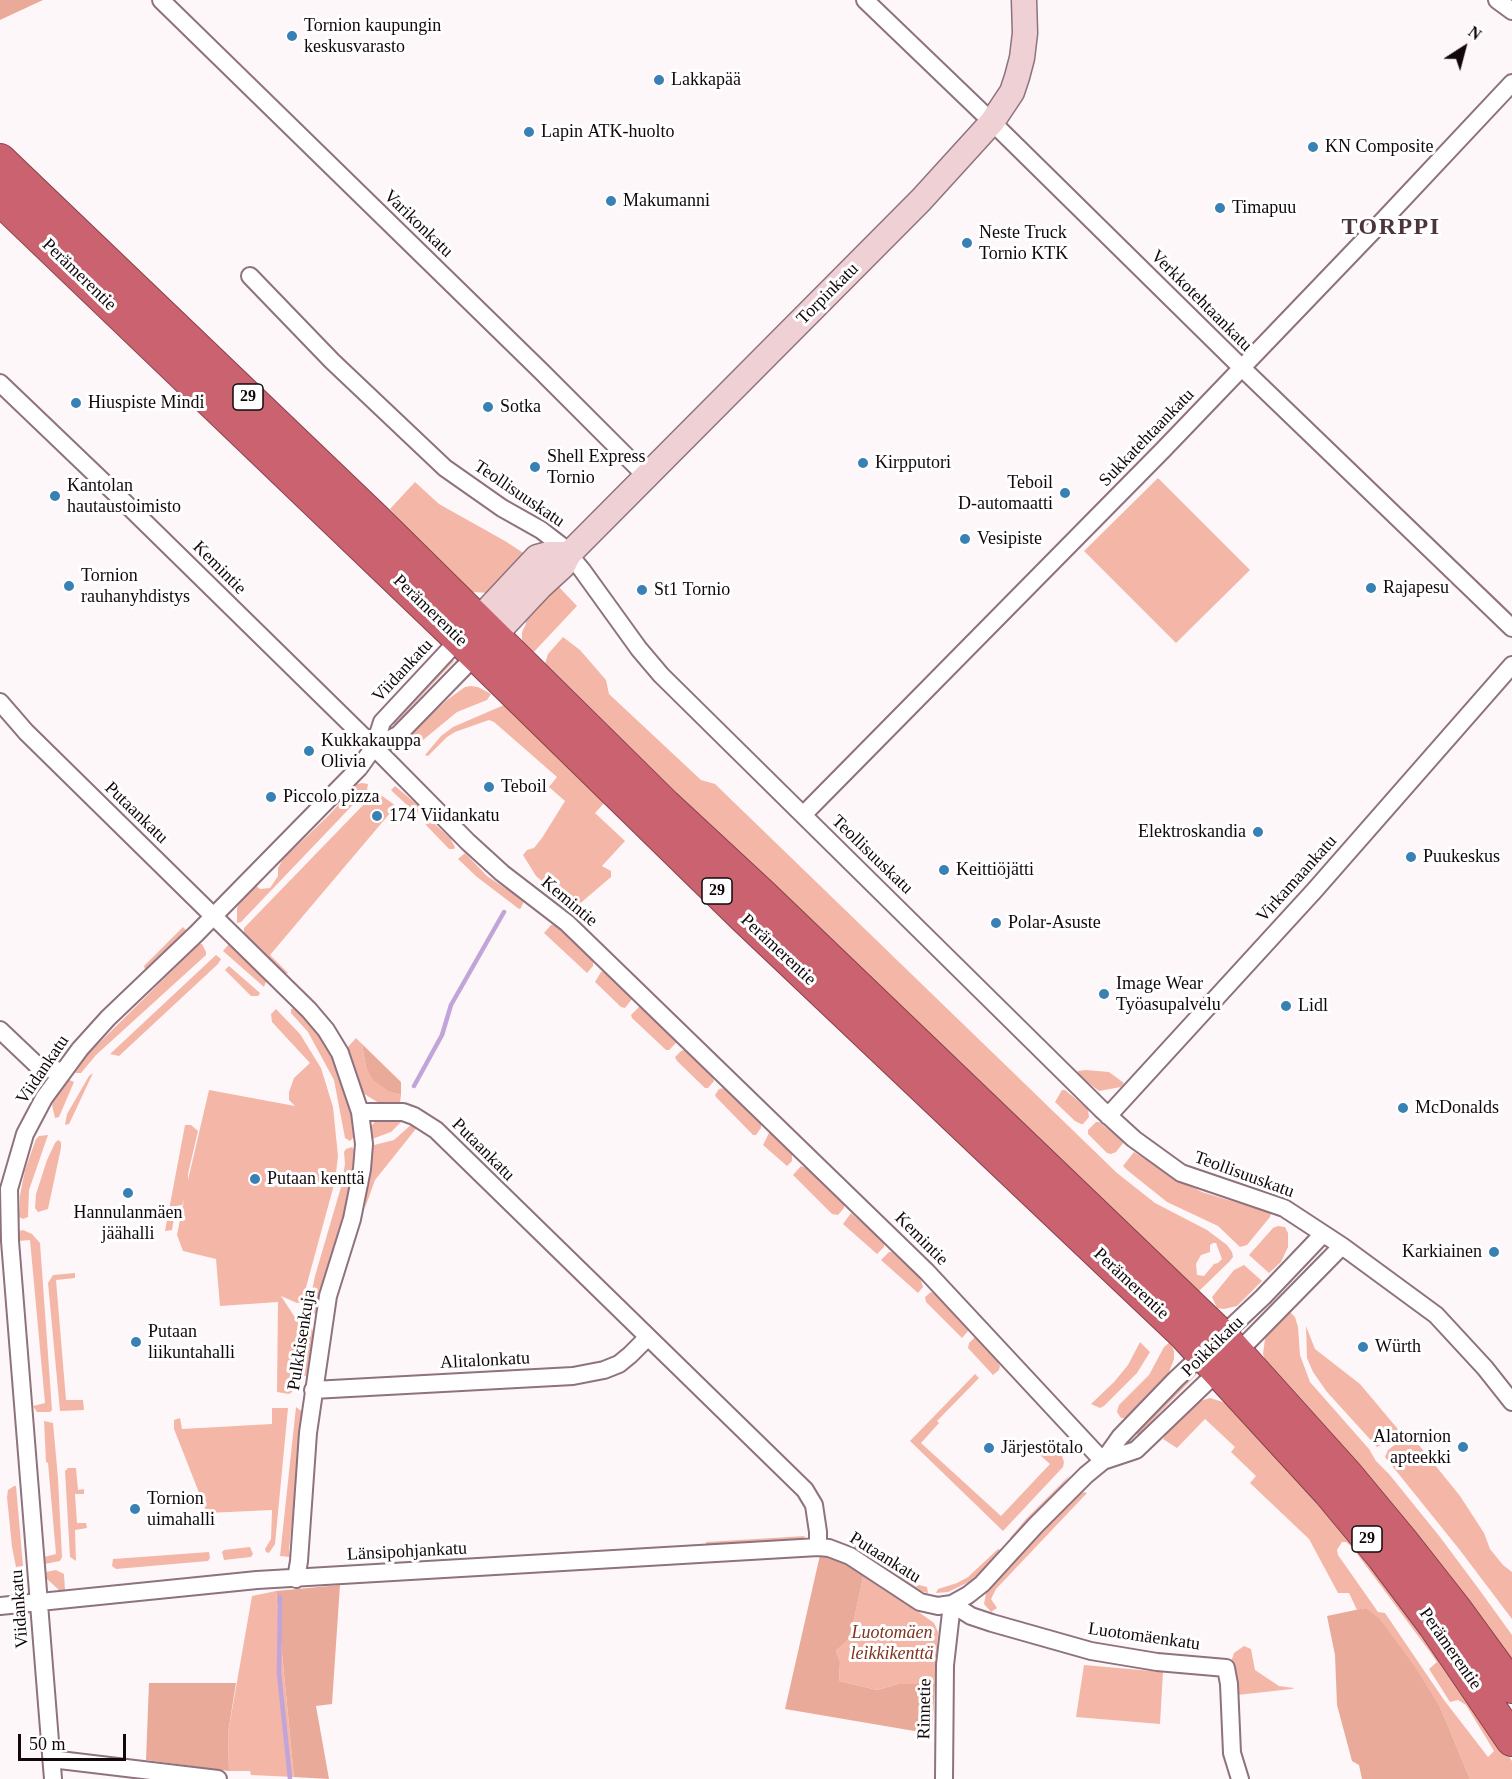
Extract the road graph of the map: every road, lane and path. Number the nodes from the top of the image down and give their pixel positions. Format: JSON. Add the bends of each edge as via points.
{"nodes":[{"id":1,"x":161,"y":0,"type":"edge"},
{"id":2,"x":865,"y":0,"type":"edge"},
{"id":3,"x":1024,"y":0,"type":"edge"},
{"id":4,"x":1497,"y":0,"type":"edge"},
{"id":5,"x":1512,"y":11,"type":"edge"},
{"id":6,"x":1512,"y":82,"type":"edge"},
{"id":7,"x":992,"y":122,"type":"junction"},
{"id":8,"x":0,"y":160,"type":"edge"},
{"id":9,"x":0,"y":200,"type":"edge"},
{"id":10,"x":250,"y":276,"type":"dead end"},
{"id":11,"x":1242,"y":368,"type":"junction"},
{"id":12,"x":0,"y":383,"type":"edge"},
{"id":13,"x":647,"y":477,"type":"junction"},
{"id":14,"x":569,"y":554,"type":"junction"},
{"id":15,"x":1512,"y":628,"type":"edge"},
{"id":16,"x":477,"y":637,"type":"junction"},
{"id":17,"x":1512,"y":665,"type":"edge"},
{"id":18,"x":0,"y":702,"type":"edge"},
{"id":19,"x":374,"y":747,"type":"junction"},
{"id":20,"x":803,"y":815,"type":"junction"},
{"id":21,"x":213,"y":915,"type":"junction"},
{"id":22,"x":0,"y":1030,"type":"edge"},
{"id":23,"x":63,"y":1071,"type":"junction"},
{"id":24,"x":360,"y":1112,"type":"junction"},
{"id":25,"x":1108,"y":1116,"type":"junction"},
{"id":26,"x":1323,"y":1234,"type":"junction"},
{"id":27,"x":1342,"y":1246,"type":"junction"},
{"id":28,"x":647,"y":1338,"type":"junction"},
{"id":29,"x":1219,"y":1354,"type":"junction"},
{"id":30,"x":314,"y":1390,"type":"junction"},
{"id":31,"x":1512,"y":1402,"type":"edge"},
{"id":32,"x":1103,"y":1461,"type":"junction"},
{"id":33,"x":818,"y":1547,"type":"junction"},
{"id":34,"x":296,"y":1579,"type":"junction"},
{"id":35,"x":38,"y":1601,"type":"junction"},
{"id":36,"x":952,"y":1605,"type":"junction"},
{"id":37,"x":0,"y":1606,"type":"edge"},
{"id":38,"x":1512,"y":1687,"type":"edge"},
{"id":39,"x":1512,"y":1740,"type":"edge"},
{"id":40,"x":51,"y":1759,"type":"junction"},
{"id":41,"x":53,"y":1779,"type":"edge"},
{"id":42,"x":218,"y":1779,"type":"edge"},
{"id":43,"x":944,"y":1779,"type":"edge"},
{"id":44,"x":1240,"y":1779,"type":"edge"}],
"edges":[{"from":1,"to":13,"type":"street","name":"Varikonkatu"},
{"from":2,"to":7,"type":"street","name":"Verkkotehtaankatu"},
{"from":3,"to":7,"type":"street","name":"Torpinkatu","via":[[1022,58],[1012,92]]},
{"from":4,"to":5,"type":"street"},
{"from":6,"to":11,"type":"street","name":"Sukkatehtaankatu"},
{"from":7,"to":11,"type":"street","name":"Verkkotehtaankatu"},
{"from":7,"to":13,"type":"street","name":"Torpinkatu","via":[[921,200]]},
{"from":8,"to":16,"type":"highway","name":"Perämerentie","number":"29"},
{"from":9,"to":16,"type":"highway","name":"Perämerentie","number":"29"},
{"from":10,"to":14,"type":"street","name":"Teollisuuskatu","via":[[332,361],[446,468],[541,530]]},
{"from":11,"to":15,"type":"street","name":"Verkkotehtaankatu"},
{"from":11,"to":20,"type":"street","name":"Sukkatehtaankatu"},
{"from":12,"to":19,"type":"street","name":"Kemintie"},
{"from":13,"to":14,"type":"street","name":"Torpinkatu"},
{"from":14,"to":16,"type":"street","name":"Torpinkatu","via":[[562,566]]},
{"from":14,"to":20,"type":"street","name":"Teollisuuskatu","via":[[661,675]]},
{"from":16,"to":19,"type":"street","name":"Viidankatu","via":[[398,735]]},
{"from":16,"to":19,"type":"street","name":"Viidankatu","via":[[382,722]]},
{"from":16,"to":29,"type":"highway","name":"Perämerentie","number":"29","via":[[771,903]]},
{"from":17,"to":25,"type":"street","name":"Virkamaankatu","via":[[1314,891]]},
{"from":18,"to":21,"type":"street","name":"Putaankatu"},
{"from":19,"to":21,"type":"street","name":"Viidankatu","via":[[359,768]]},
{"from":19,"to":32,"type":"street","name":"Kemintie","via":[[491,864],[575,930],[927,1272]]},
{"from":20,"to":25,"type":"street","name":"Teollisuuskatu"},
{"from":21,"to":23,"type":"street","name":"Viidankatu","via":[[108,1018]]},
{"from":21,"to":24,"type":"street","name":"Putaankatu","via":[[326,1030],[351,1078]]},
{"from":22,"to":23,"type":"street","via":[[40,1068]]},
{"from":23,"to":35,"type":"street","name":"Viidankatu","via":[[25,1134],[9,1189]]},
{"from":24,"to":28,"type":"street","name":"Putaankatu","via":[[403,1112],[436,1130]]},
{"from":24,"to":30,"type":"street","name":"Pulkkisenkuja","via":[[364,1144],[359,1187],[328,1296]]},
{"from":25,"to":26,"type":"street","name":"Teollisuuskatu","via":[[1181,1173],[1284,1208]]},
{"from":26,"to":27,"type":"street","name":"Teollisuuskatu"},
{"from":26,"to":29,"type":"street","name":"Poikkikatu","via":[[1263,1297]]},
{"from":27,"to":29,"type":"street","name":"Poikkikatu"},
{"from":27,"to":31,"type":"street","name":"Teollisuuskatu","via":[[1436,1315]]},
{"from":28,"to":30,"type":"street","name":"Alitalonkatu","via":[[619,1364],[573,1376]]},
{"from":28,"to":33,"type":"street","name":"Putaankatu","via":[[805,1490],[814,1505]]},
{"from":29,"to":32,"type":"street","name":"Poikkikatu","via":[[1120,1437]]},
{"from":29,"to":38,"type":"highway","name":"Perämerentie","number":"29","via":[[1347,1475],[1456,1610]]},
{"from":29,"to":39,"type":"highway","name":"Perämerentie","number":"29","via":[[1286,1445],[1383,1557]]},
{"from":30,"to":34,"type":"street","name":"Pulkkisenkuja"},
{"from":32,"to":36,"type":"street","name":"Poikkikatu","via":[[982,1584]]},
{"from":33,"to":34,"type":"street","name":"Länsipohjankatu"},
{"from":33,"to":36,"type":"street","name":"Putaankatu","via":[[850,1556],[920,1602]]},
{"from":34,"to":35,"type":"street","name":"Länsipohjankatu"},
{"from":35,"to":37,"type":"street","name":"Länsipohjankatu"},
{"from":35,"to":40,"type":"street","name":"Viidankatu"},
{"from":36,"to":43,"type":"street","name":"Rinnetie","via":[[945,1665]]},
{"from":36,"to":44,"type":"street","name":"Luotomäenkatu","via":[[992,1623],[1091,1651],[1226,1668],[1233,1753]]},
{"from":40,"to":41,"type":"street","name":"Viidankatu"},
{"from":40,"to":42,"type":"street"}]}
